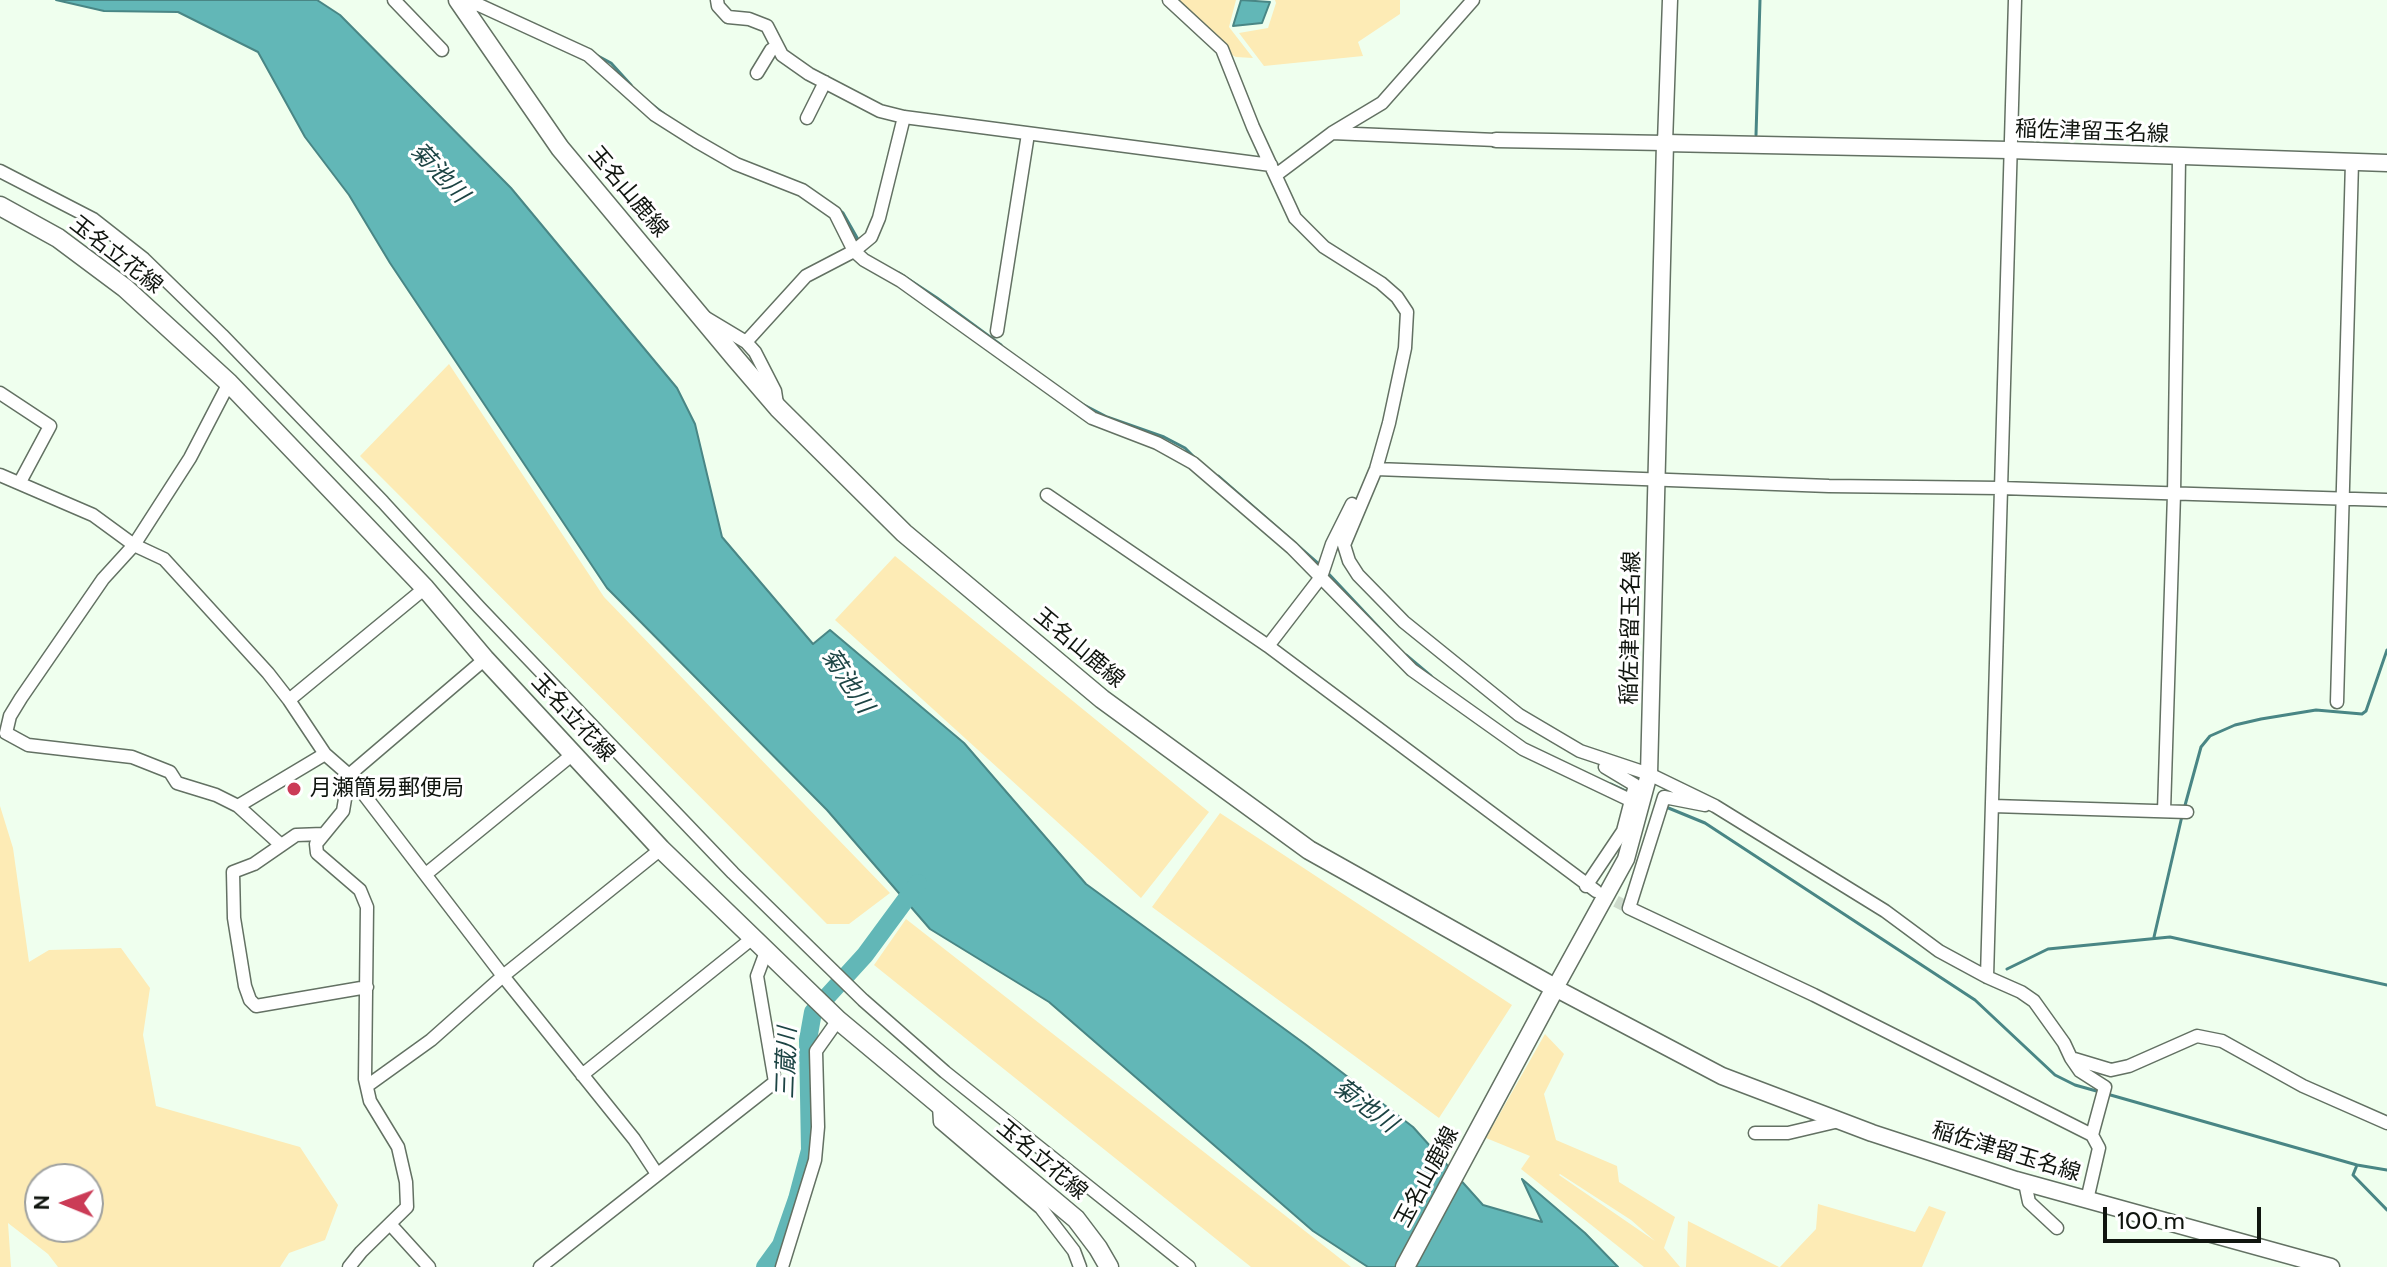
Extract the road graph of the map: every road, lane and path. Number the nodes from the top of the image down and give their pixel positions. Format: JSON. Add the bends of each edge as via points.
{"nodes":[{"id":1,"x":394,"y":0,"type":"edge"},
{"id":2,"x":717,"y":0,"type":"edge"},
{"id":3,"x":1169,"y":0,"type":"edge"},
{"id":4,"x":1473,"y":0,"type":"edge"},
{"id":5,"x":1670,"y":0,"type":"edge"},
{"id":6,"x":2015,"y":0,"type":"edge"},
{"id":7,"x":459,"y":2,"type":"edge"},
{"id":8,"x":777,"y":46,"type":"junction"},
{"id":9,"x":442,"y":50,"type":"dead end"},
{"id":10,"x":757,"y":73,"type":"dead end"},
{"id":11,"x":825,"y":82,"type":"junction"},
{"id":12,"x":904,"y":117,"type":"junction"},
{"id":13,"x":807,"y":118,"type":"dead end"},
{"id":14,"x":1332,"y":133,"type":"junction"},
{"id":15,"x":1028,"y":134,"type":"junction"},
{"id":16,"x":1496,"y":140,"type":"joint"},
{"id":17,"x":1665,"y":143,"type":"junction"},
{"id":18,"x":2009,"y":150,"type":"junction"},
{"id":19,"x":2182,"y":157,"type":"junction"},
{"id":20,"x":2352,"y":162,"type":"junction"},
{"id":21,"x":2387,"y":163,"type":"edge"},
{"id":22,"x":1273,"y":170,"type":"junction"},
{"id":23,"x":0,"y":171,"type":"edge"},
{"id":24,"x":0,"y":206,"type":"edge"},
{"id":25,"x":854,"y":251,"type":"junction"},
{"id":26,"x":700,"y":316,"type":"junction"},
{"id":27,"x":997,"y":331,"type":"dead end"},
{"id":28,"x":746,"y":342,"type":"junction"},
{"id":29,"x":229,"y":383,"type":"junction"},
{"id":30,"x":0,"y":393,"type":"edge"},
{"id":31,"x":778,"y":408,"type":"junction"},
{"id":32,"x":1376,"y":469,"type":"junction"},
{"id":33,"x":0,"y":475,"type":"edge"},
{"id":34,"x":1656,"y":480,"type":"junction"},
{"id":35,"x":20,"y":482,"type":"junction"},
{"id":36,"x":2000,"y":488,"type":"junction"},
{"id":37,"x":2174,"y":494,"type":"junction"},
{"id":38,"x":1047,"y":495,"type":"dead end"},
{"id":39,"x":1364,"y":495,"type":"junction"},
{"id":40,"x":2342,"y":498,"type":"junction"},
{"id":41,"x":2387,"y":500,"type":"edge"},
{"id":42,"x":134,"y":545,"type":"junction"},
{"id":43,"x":1321,"y":577,"type":"junction"},
{"id":44,"x":425,"y":588,"type":"junction"},
{"id":45,"x":1268,"y":646,"type":"junction"},
{"id":46,"x":485,"y":659,"type":"junction"},
{"id":47,"x":289,"y":700,"type":"junction"},
{"id":48,"x":2337,"y":702,"type":"dead end"},
{"id":49,"x":1580,"y":751,"type":"junction"},
{"id":50,"x":325,"y":754,"type":"junction"},
{"id":51,"x":573,"y":754,"type":"junction"},
{"id":52,"x":1649,"y":774,"type":"junction"},
{"id":53,"x":349,"y":775,"type":"junction"},
{"id":54,"x":1632,"y":801,"type":"junction"},
{"id":55,"x":238,"y":806,"type":"junction"},
{"id":56,"x":1715,"y":806,"type":"junction"},
{"id":57,"x":1993,"y":806,"type":"junction"},
{"id":58,"x":2164,"y":811,"type":"junction"},
{"id":59,"x":2187,"y":812,"type":"dead end"},
{"id":60,"x":323,"y":834,"type":"junction"},
{"id":61,"x":281,"y":845,"type":"junction"},
{"id":62,"x":661,"y":849,"type":"junction"},
{"id":63,"x":426,"y":874,"type":"junction"},
{"id":64,"x":760,"y":943,"type":"junction"},
{"id":65,"x":503,"y":976,"type":"junction"},
{"id":66,"x":1987,"y":977,"type":"junction"},
{"id":67,"x":367,"y":987,"type":"junction"},
{"id":68,"x":1555,"y":988,"type":"junction"},
{"id":69,"x":832,"y":1014,"type":"junction"},
{"id":70,"x":2071,"y":1058,"type":"junction"},
{"id":71,"x":582,"y":1075,"type":"junction"},
{"id":72,"x":367,"y":1086,"type":"junction"},
{"id":73,"x":939,"y":1106,"type":"junction"},
{"id":74,"x":1839,"y":1121,"type":"junction"},
{"id":75,"x":2387,"y":1123,"type":"edge"},
{"id":76,"x":1755,"y":1133,"type":"dead end"},
{"id":77,"x":2092,"y":1135,"type":"junction"},
{"id":78,"x":657,"y":1174,"type":"junction"},
{"id":79,"x":2025,"y":1183,"type":"junction"},
{"id":80,"x":2087,"y":1200,"type":"junction"},
{"id":81,"x":390,"y":1224,"type":"junction"},
{"id":82,"x":2057,"y":1228,"type":"dead end"},
{"id":83,"x":349,"y":1267,"type":"edge"},
{"id":84,"x":429,"y":1267,"type":"edge"},
{"id":85,"x":540,"y":1267,"type":"edge"},
{"id":86,"x":782,"y":1267,"type":"edge"},
{"id":87,"x":1080,"y":1267,"type":"edge"},
{"id":88,"x":1109,"y":1267,"type":"edge"},
{"id":89,"x":1189,"y":1267,"type":"edge"},
{"id":90,"x":1405,"y":1267,"type":"edge"},
{"id":91,"x":2331,"y":1267,"type":"edge"}],
"edges":[{"from":1,"to":9,"type":"street"},
{"from":2,"to":8,"type":"street","via":[[728,17],[767,26]]},
{"from":3,"to":22,"type":"street","via":[[1222,49]]},
{"from":4,"to":14,"type":"street","via":[[1382,103]]},
{"from":5,"to":17,"type":"street"},
{"from":6,"to":18,"type":"street"},
{"from":7,"to":25,"type":"street","via":[[479,5],[588,55],[655,115],[736,164],[802,190],[835,213]]},
{"from":7,"to":26,"type":"main road","name":"玉名山鹿線","via":[[560,148]]},
{"from":8,"to":10,"type":"street"},
{"from":8,"to":11,"type":"street","via":[[782,55]]},
{"from":11,"to":12,"type":"street","via":[[880,111]]},
{"from":11,"to":13,"type":"street"},
{"from":12,"to":15,"type":"street"},
{"from":12,"to":25,"type":"street","via":[[879,218],[871,237]]},
{"from":14,"to":16,"type":"street"},
{"from":14,"to":22,"type":"street"},
{"from":15,"to":22,"type":"street"},
{"from":15,"to":27,"type":"street"},
{"from":16,"to":17,"type":"street"},
{"from":17,"to":18,"type":"main road","name":"稲佐津留玉名線"},
{"from":17,"to":34,"type":"main road","name":"稲佐津留玉名線"},
{"from":18,"to":19,"type":"main road","name":"稲佐津留玉名線"},
{"from":18,"to":36,"type":"street"},
{"from":19,"to":20,"type":"main road","name":"稲佐津留玉名線"},
{"from":19,"to":37,"type":"street"},
{"from":20,"to":21,"type":"main road","name":"稲佐津留玉名線"},
{"from":20,"to":40,"type":"street"},
{"from":22,"to":32,"type":"street","via":[[1295,218],[1311,235],[1381,283],[1407,312],[1398,384]]},
{"from":23,"to":89,"type":"street","via":[[93,219],[144,259],[383,502],[722,862],[850,988],[945,1072]]},
{"from":24,"to":29,"type":"main road","name":"玉名立花線","via":[[58,238],[125,288]]},
{"from":25,"to":28,"type":"street","via":[[806,276]]},
{"from":25,"to":43,"type":"street","via":[[1092,418],[1193,463]]},
{"from":26,"to":28,"type":"street"},
{"from":26,"to":31,"type":"main road","name":"玉名山鹿線"},
{"from":28,"to":31,"type":"street","via":[[775,391]]},
{"from":29,"to":42,"type":"street","via":[[190,458]]},
{"from":29,"to":44,"type":"main road","name":"玉名立花線"},
{"from":30,"to":35,"type":"street","via":[[50,426]]},
{"from":31,"to":68,"type":"main road","name":"玉名山鹿線","via":[[904,533],[1102,699],[1309,850]]},
{"from":32,"to":34,"type":"street"},
{"from":32,"to":39,"type":"street"},
{"from":33,"to":35,"type":"street"},
{"from":34,"to":36,"type":"street"},
{"from":34,"to":52,"type":"main road","name":"稲佐津留玉名線"},
{"from":35,"to":42,"type":"street","via":[[93,515]]},
{"from":36,"to":37,"type":"street"},
{"from":36,"to":57,"type":"street"},
{"from":37,"to":40,"type":"street"},
{"from":37,"to":58,"type":"street"},
{"from":38,"to":45,"type":"street"},
{"from":39,"to":43,"type":"street","via":[[1354,500]]},
{"from":39,"to":49,"type":"street","via":[[1344,545],[1358,575],[1483,689]]},
{"from":40,"to":41,"type":"street"},
{"from":40,"to":48,"type":"street"},
{"from":42,"to":47,"type":"street","via":[[164,559]]},
{"from":42,"to":55,"type":"street","via":[[103,579],[21,698],[6,733],[28,745],[132,757],[170,772],[177,783]]},
{"from":43,"to":45,"type":"street"},
{"from":43,"to":54,"type":"street","via":[[1412,670],[1523,749]]},
{"from":44,"to":46,"type":"main road","name":"玉名立花線"},
{"from":44,"to":47,"type":"street"},
{"from":45,"to":54,"type":"street","via":[[1591,888],[1623,831]]},
{"from":46,"to":51,"type":"main road","name":"玉名立花線"},
{"from":46,"to":53,"type":"street"},
{"from":47,"to":50,"type":"street"},
{"from":49,"to":52,"type":"street"},
{"from":49,"to":54,"type":"street","via":[[1635,785]]},
{"from":50,"to":53,"type":"street"},
{"from":50,"to":55,"type":"street"},
{"from":51,"to":62,"type":"main road","name":"玉名立花線"},
{"from":51,"to":63,"type":"street"},
{"from":52,"to":56,"type":"street"},
{"from":52,"to":68,"type":"main road","name":"稲佐津留玉名線","via":[[1626,859]]},
{"from":53,"to":60,"type":"street","via":[[343,811]]},
{"from":53,"to":63,"type":"street"},
{"from":55,"to":61,"type":"street"},
{"from":56,"to":66,"type":"street"},
{"from":56,"to":77,"type":"street","via":[[1664,797],[1629,908]]},
{"from":57,"to":58,"type":"street"},
{"from":57,"to":66,"type":"street"},
{"from":58,"to":59,"type":"street"},
{"from":60,"to":61,"type":"street","via":[[296,835]]},
{"from":60,"to":67,"type":"street","via":[[317,853],[360,890],[367,907]]},
{"from":61,"to":67,"type":"street","via":[[233,872],[234,918],[250,1000],[256,1006]]},
{"from":62,"to":64,"type":"main road","name":"玉名立花線"},
{"from":62,"to":65,"type":"street"},
{"from":63,"to":65,"type":"street"},
{"from":64,"to":69,"type":"main road","name":"玉名立花線"},
{"from":64,"to":71,"type":"street"},
{"from":64,"to":78,"type":"street","via":[[757,976],[775,1082]]},
{"from":65,"to":71,"type":"street"},
{"from":65,"to":72,"type":"street","via":[[431,1040]]},
{"from":66,"to":70,"type":"street","via":[[2034,1001]]},
{"from":67,"to":72,"type":"street"},
{"from":68,"to":74,"type":"main road","name":"稲佐津留玉名線","via":[[1722,1076]]},
{"from":68,"to":90,"type":"main road","name":"玉名山鹿線"},
{"from":69,"to":73,"type":"main road","name":"玉名立花線"},
{"from":69,"to":86,"type":"street","via":[[816,1051],[815,1160]]},
{"from":70,"to":75,"type":"street","via":[[2111,1070],[2197,1036],[2222,1041],[2303,1086]]},
{"from":70,"to":77,"type":"street","via":[[2104,1093]]},
{"from":71,"to":78,"type":"street"},
{"from":72,"to":81,"type":"street","via":[[370,1101],[398,1147],[406,1182],[407,1207]]},
{"from":73,"to":87,"type":"street","via":[[940,1122],[1041,1208]]},
{"from":73,"to":88,"type":"main road","name":"玉名立花線","via":[[1076,1219]]},
{"from":74,"to":76,"type":"street","via":[[1788,1133]]},
{"from":74,"to":79,"type":"main road","name":"稲佐津留玉名線"},
{"from":77,"to":80,"type":"street","via":[[2099,1148]]},
{"from":78,"to":85,"type":"street"},
{"from":79,"to":80,"type":"main road","name":"稲佐津留玉名線"},
{"from":79,"to":82,"type":"street","via":[[2029,1202]]},
{"from":80,"to":91,"type":"main road","name":"稲佐津留玉名線"},
{"from":81,"to":83,"type":"street"},
{"from":81,"to":84,"type":"street"}]}
